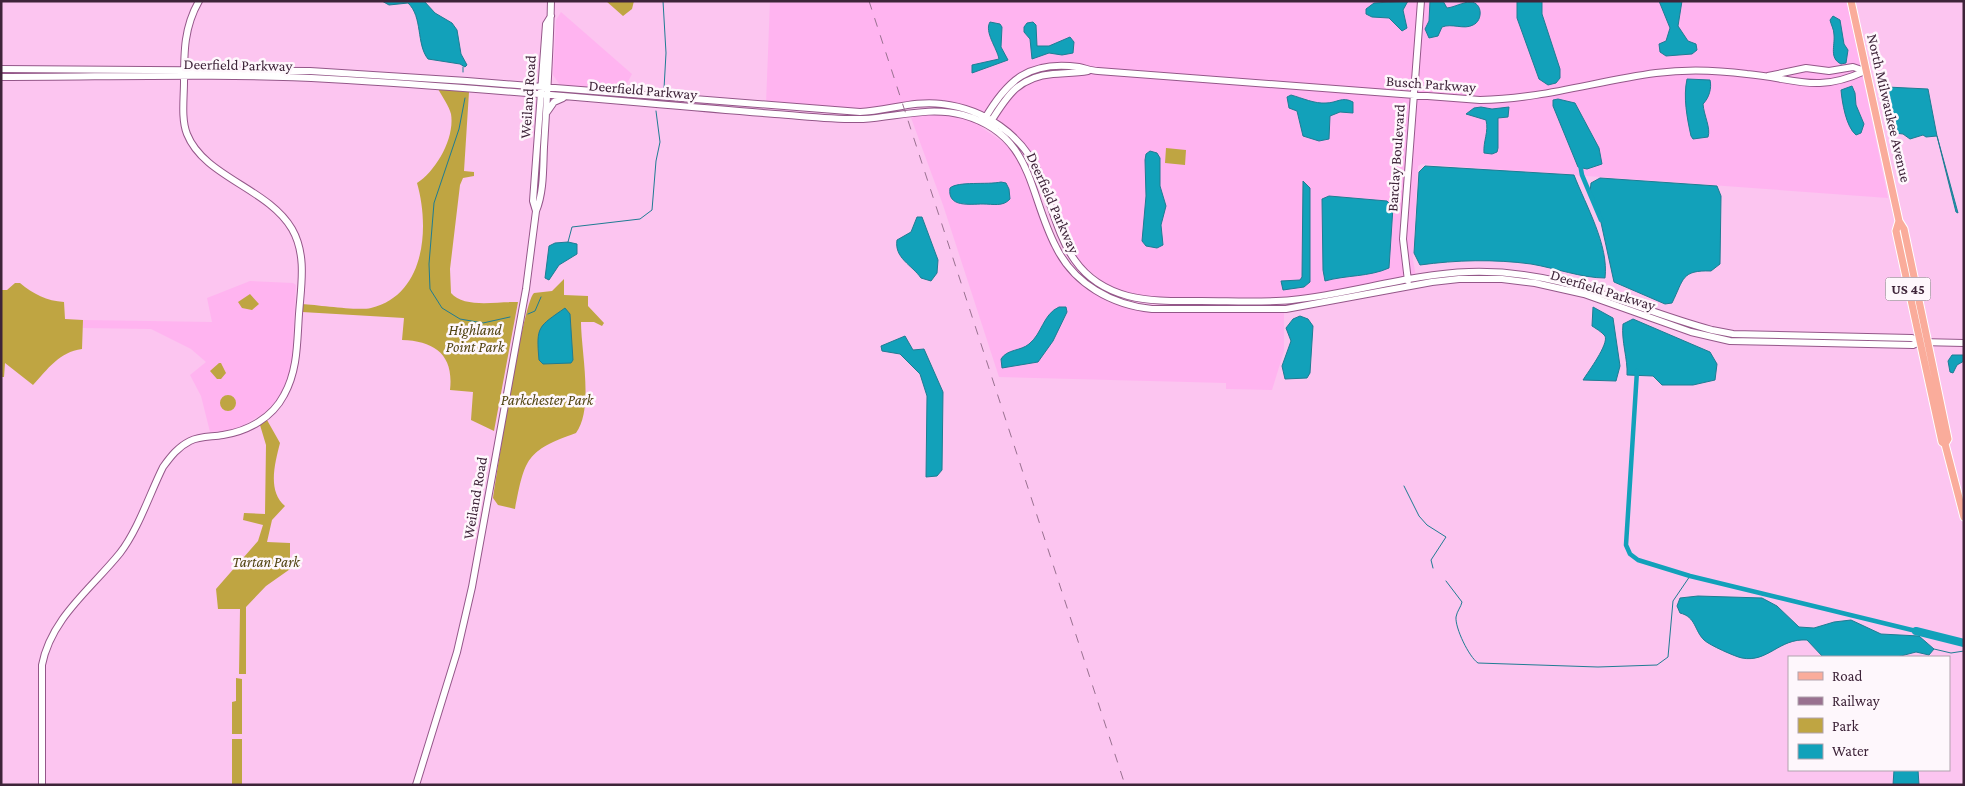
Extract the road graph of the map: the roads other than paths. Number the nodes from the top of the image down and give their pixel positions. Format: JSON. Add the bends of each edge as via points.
{"nodes":[{"id":1,"x":199,"y":1,"type":"edge"},
{"id":2,"x":551,"y":1,"type":"edge"},
{"id":3,"x":1421,"y":1,"type":"edge"},
{"id":4,"x":1851,"y":1,"type":"edge"},
{"id":5,"x":1,"y":69,"type":"edge"},
{"id":6,"x":1865,"y":71,"type":"junction"},
{"id":7,"x":184,"y":73,"type":"junction"},
{"id":8,"x":1768,"y":76,"type":"junction"},
{"id":9,"x":1,"y":77,"type":"edge"},
{"id":10,"x":544,"y":92,"type":"junction"},
{"id":11,"x":1412,"y":96,"type":"junction"},
{"id":12,"x":567,"y":97,"type":"junction"},
{"id":13,"x":546,"y":116,"type":"junction"},
{"id":14,"x":989,"y":118,"type":"junction"},
{"id":15,"x":986,"y":125,"type":"junction"},
{"id":16,"x":536,"y":211,"type":"junction"},
{"id":17,"x":1899,"y":221,"type":"junction"},
{"id":18,"x":1408,"y":282,"type":"junction"},
{"id":19,"x":1928,"y":341,"type":"junction"},
{"id":20,"x":1920,"y":342,"type":"junction"},
{"id":21,"x":1964,"y":343,"type":"edge"},
{"id":22,"x":1945,"y":444,"type":"junction"},
{"id":23,"x":1964,"y":518,"type":"edge"},
{"id":24,"x":42,"y":785,"type":"edge"},
{"id":25,"x":416,"y":785,"type":"edge"}],
"edges":[{"from":1,"to":7,"type":"main road","via":[[186,33]]},
{"from":2,"to":10,"type":"main road","name":"Weiland Road"},
{"from":3,"to":11,"type":"main road","name":"Barclay Boulevard"},
{"from":4,"to":6,"type":"main road","name":"North Milwaukee Avenue","number":"US 45"},
{"from":5,"to":7,"type":"main road","name":"Deerfield Parkway"},
{"from":6,"to":8,"type":"main road","name":"Busch Parkway","via":[[1853,67],[1829,71],[1806,68]]},
{"from":6,"to":8,"type":"main road","name":"Busch Parkway","via":[[1812,85]]},
{"from":6,"to":17,"type":"main road","name":"North Milwaukee Avenue","number":"US 45"},
{"from":7,"to":9,"type":"main road","name":"Deerfield Parkway"},
{"from":7,"to":10,"type":"main road","name":"Deerfield Parkway"},
{"from":7,"to":24,"type":"main road","via":[[185,128],[197,152],[278,211],[298,243],[302,265],[295,367],[284,396],[263,420],[237,432],[191,441],[172,454],[120,552],[52,632],[42,665]]},
{"from":8,"to":11,"type":"main road","name":"Busch Parkway","via":[[1666,72],[1529,98],[1480,100]]},
{"from":10,"to":12,"type":"main road","name":"Deerfield Parkway"},
{"from":10,"to":13,"type":"main road","name":"Weiland Road"},
{"from":10,"to":14,"type":"main road","name":"Deerfield Parkway","via":[[860,112],[937,103]]},
{"from":10,"to":16,"type":"main road","name":"Weiland Road","via":[[534,201]]},
{"from":11,"to":14,"type":"main road","name":"Busch Parkway","via":[[1053,68],[1024,74],[1004,89]]},
{"from":11,"to":18,"type":"main road","name":"Barclay Boulevard","via":[[1403,239]]},
{"from":12,"to":13,"type":"main road","via":[[554,102]]},
{"from":12,"to":15,"type":"main road","name":"Deerfield Parkway","via":[[848,119],[939,111],[966,116]]},
{"from":13,"to":16,"type":"main road","name":"Weiland Road","via":[[540,202]]},
{"from":14,"to":15,"type":"main road","name":"Busch Parkway"},
{"from":14,"to":18,"type":"main road","name":"Deerfield Parkway","via":[[1016,140],[1032,160],[1068,251],[1089,275],[1112,290],[1153,300],[1273,301]]},
{"from":15,"to":18,"type":"main road","name":"Deerfield Parkway","via":[[1008,142],[1026,166],[1055,247],[1068,266],[1093,290],[1117,302],[1152,309],[1286,309]]},
{"from":16,"to":25,"type":"main road","name":"Weiland Road","via":[[526,288],[472,587],[457,652]]},
{"from":17,"to":19,"type":"main road","name":"North Milwaukee Avenue","number":"US 45","via":[[1904,229]]},
{"from":17,"to":20,"type":"main road","name":"North Milwaukee Avenue","number":"US 45","via":[[1896,231]]},
{"from":18,"to":20,"type":"main road","name":"Deerfield Parkway","via":[[1469,272],[1525,274],[1585,287],[1719,332],[1912,338]]},
{"from":19,"to":20,"type":"main road","name":"Deerfield Parkway"},
{"from":19,"to":21,"type":"main road","name":"Deerfield Parkway"},
{"from":19,"to":22,"type":"main road","name":"North Milwaukee Avenue","number":"US 45","via":[[1948,439]]},
{"from":20,"to":22,"type":"main road","name":"North Milwaukee Avenue","number":"US 45"},
{"from":22,"to":23,"type":"main road","name":"North Milwaukee Avenue","number":"US 45"}]}
